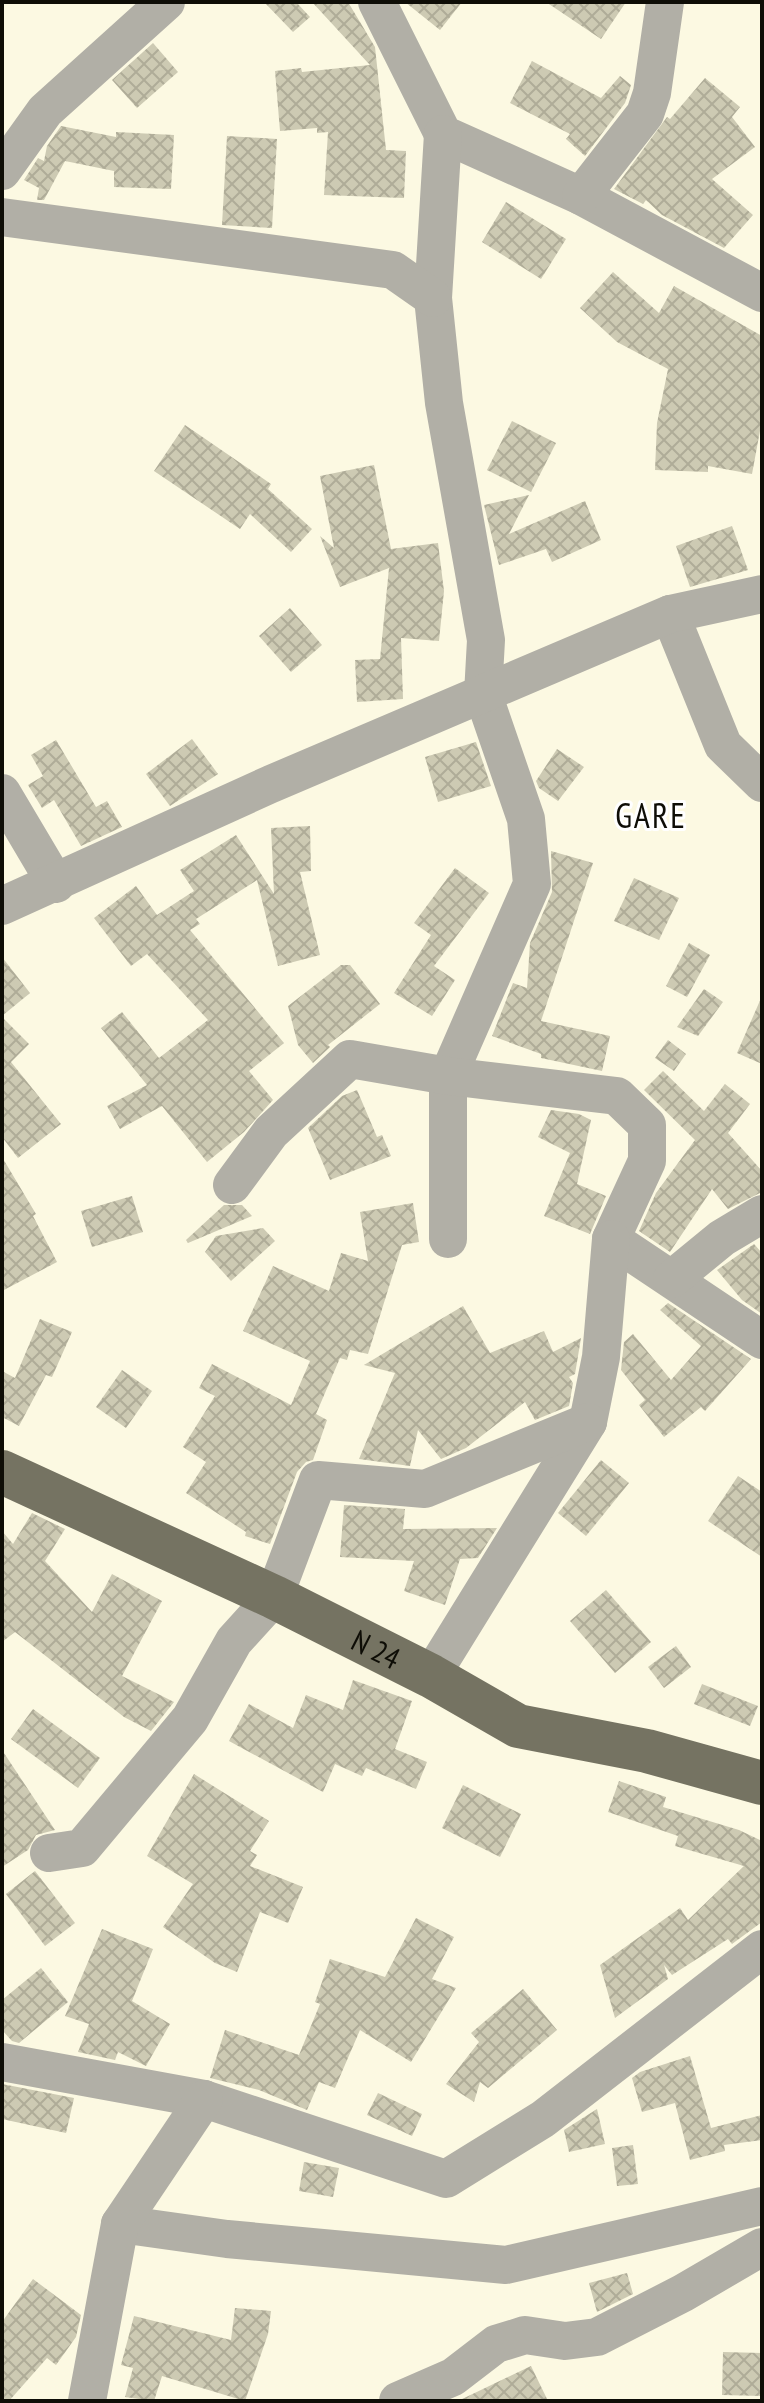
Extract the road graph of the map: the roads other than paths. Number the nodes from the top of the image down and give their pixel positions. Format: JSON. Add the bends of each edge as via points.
{"nodes":[{"id":1,"x":166,"y":2,"type":"edge"},
{"id":2,"x":377,"y":2,"type":"edge"},
{"id":3,"x":665,"y":2,"type":"edge"},
{"id":4,"x":443,"y":134,"type":"junction"},
{"id":5,"x":2,"y":171,"type":"edge"},
{"id":6,"x":581,"y":196,"type":"junction"},
{"id":7,"x":2,"y":217,"type":"edge"},
{"id":8,"x":762,"y":293,"type":"edge"},
{"id":9,"x":433,"y":298,"type":"junction"},
{"id":10,"x":762,"y":594,"type":"edge"},
{"id":11,"x":670,"y":614,"type":"junction"},
{"id":12,"x":483,"y":694,"type":"junction"},
{"id":13,"x":762,"y":783,"type":"edge"},
{"id":14,"x":2,"y":793,"type":"edge"},
{"id":15,"x":56,"y":884,"type":"junction"},
{"id":16,"x":2,"y":906,"type":"edge"},
{"id":17,"x":448,"y":1076,"type":"junction"},
{"id":18,"x":232,"y":1185,"type":"dead end"},
{"id":19,"x":762,"y":1214,"type":"edge"},
{"id":20,"x":448,"y":1239,"type":"dead end"},
{"id":21,"x":611,"y":1239,"type":"junction"},
{"id":22,"x":672,"y":1279,"type":"junction"},
{"id":23,"x":762,"y":1340,"type":"edge"},
{"id":24,"x":588,"y":1422,"type":"junction"},
{"id":25,"x":2,"y":1472,"type":"edge"},
{"id":26,"x":274,"y":1597,"type":"junction"},
{"id":27,"x":431,"y":1676,"type":"junction"},
{"id":28,"x":762,"y":1783,"type":"edge"},
{"id":29,"x":49,"y":1853,"type":"dead end"},
{"id":30,"x":762,"y":1949,"type":"edge"},
{"id":31,"x":2,"y":2062,"type":"edge"},
{"id":32,"x":204,"y":2099,"type":"junction"},
{"id":33,"x":762,"y":2206,"type":"edge"},
{"id":34,"x":120,"y":2224,"type":"junction"},
{"id":35,"x":762,"y":2247,"type":"edge"},
{"id":36,"x":87,"y":2401,"type":"edge"},
{"id":37,"x":398,"y":2401,"type":"edge"}],
"edges":[{"from":1,"to":5,"type":"street","via":[[45,111]]},
{"from":2,"to":4,"type":"street"},
{"from":3,"to":6,"type":"street","via":[[645,114]]},
{"from":4,"to":6,"type":"street"},
{"from":4,"to":9,"type":"street"},
{"from":6,"to":8,"type":"street"},
{"from":7,"to":9,"type":"street","via":[[393,270]]},
{"from":9,"to":12,"type":"street","via":[[444,403],[486,640]]},
{"from":10,"to":11,"type":"street"},
{"from":11,"to":12,"type":"street"},
{"from":11,"to":13,"type":"street","via":[[723,745]]},
{"from":12,"to":15,"type":"street"},
{"from":12,"to":17,"type":"street","via":[[526,819],[532,884]]},
{"from":14,"to":15,"type":"street"},
{"from":15,"to":16,"type":"street"},
{"from":17,"to":18,"type":"street","via":[[350,1059],[271,1132]]},
{"from":17,"to":20,"type":"street"},
{"from":17,"to":21,"type":"street","via":[[617,1096],[647,1125],[647,1161]]},
{"from":19,"to":22,"type":"street"},
{"from":21,"to":22,"type":"street"},
{"from":21,"to":24,"type":"street","via":[[601,1357]]},
{"from":22,"to":23,"type":"street"},
{"from":24,"to":26,"type":"street","via":[[425,1489],[318,1480]]},
{"from":24,"to":27,"type":"street"},
{"from":25,"to":26,"type":"main road","name":"N 24"},
{"from":26,"to":27,"type":"main road","name":"N 24"},
{"from":26,"to":29,"type":"street","via":[[234,1641],[190,1719],[82,1848]]},
{"from":27,"to":28,"type":"main road","name":"N 24","via":[[518,1726],[647,1751]]},
{"from":30,"to":32,"type":"street","via":[[543,2119],[446,2179]]},
{"from":31,"to":32,"type":"street"},
{"from":32,"to":34,"type":"street"},
{"from":33,"to":34,"type":"street","via":[[506,2265]]},
{"from":34,"to":36,"type":"street"},
{"from":35,"to":37,"type":"street","via":[[597,2337],[565,2341],[525,2335],[496,2344],[453,2377]]}]}
